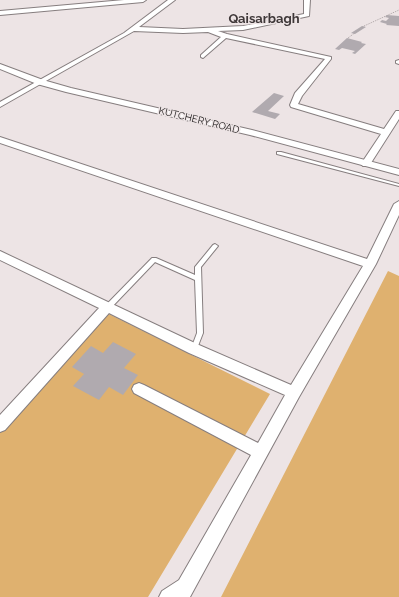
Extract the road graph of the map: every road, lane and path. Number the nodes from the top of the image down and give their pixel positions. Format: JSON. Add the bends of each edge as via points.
{"nodes":[{"id":1,"x":143,"y":0,"type":"edge"},
{"id":2,"x":172,"y":0,"type":"edge"},
{"id":3,"x":307,"y":0,"type":"edge"},
{"id":4,"x":92,"y":3,"type":"edge"},
{"id":5,"x":399,"y":10,"type":"edge"},
{"id":6,"x":0,"y":14,"type":"edge"},
{"id":7,"x":132,"y":29,"type":"junction"},
{"id":8,"x":209,"y":30,"type":"junction"},
{"id":9,"x":225,"y":36,"type":"junction"},
{"id":10,"x":348,"y":38,"type":"dead end"},
{"id":11,"x":203,"y":56,"type":"dead end"},
{"id":12,"x":0,"y":66,"type":"edge"},
{"id":13,"x":40,"y":82,"type":"junction"},
{"id":14,"x":0,"y":105,"type":"edge"},
{"id":15,"x":399,"y":113,"type":"edge"},
{"id":16,"x":386,"y":132,"type":"junction"},
{"id":17,"x":0,"y":140,"type":"edge"},
{"id":18,"x":279,"y":153,"type":"dead end"},
{"id":19,"x":366,"y":164,"type":"junction"},
{"id":20,"x":399,"y":172,"type":"edge"},
{"id":21,"x":399,"y":185,"type":"edge"},
{"id":22,"x":399,"y":204,"type":"edge"},
{"id":23,"x":215,"y":246,"type":"dead end"},
{"id":24,"x":0,"y":255,"type":"edge"},
{"id":25,"x":370,"y":264,"type":"junction"},
{"id":26,"x":198,"y":279,"type":"junction"},
{"id":27,"x":108,"y":308,"type":"junction"},
{"id":28,"x":194,"y":349,"type":"junction"},
{"id":29,"x":139,"y":389,"type":"dead end"},
{"id":30,"x":294,"y":393,"type":"junction"},
{"id":31,"x":0,"y":426,"type":"edge"},
{"id":32,"x":260,"y":452,"type":"junction"},
{"id":33,"x":183,"y":591,"type":"edge"},
{"id":34,"x":168,"y":597,"type":"edge"}],
"edges":[{"from":1,"to":4,"type":"street"},
{"from":2,"to":7,"type":"street"},
{"from":3,"to":8,"type":"street","via":[[307,16],[243,28]]},
{"from":4,"to":6,"type":"street"},
{"from":5,"to":10,"type":"path","via":[[364,26]]},
{"from":7,"to":8,"type":"street"},
{"from":7,"to":13,"type":"street"},
{"from":8,"to":9,"type":"street"},
{"from":9,"to":11,"type":"street"},
{"from":9,"to":16,"type":"street","via":[[329,58],[298,95],[294,105]]},
{"from":12,"to":13,"type":"street","name":"KUTCHERY ROAD"},
{"from":13,"to":14,"type":"street"},
{"from":13,"to":19,"type":"street","name":"KUTCHERY ROAD","via":[[252,133]]},
{"from":15,"to":16,"type":"street"},
{"from":16,"to":19,"type":"street"},
{"from":17,"to":25,"type":"street"},
{"from":18,"to":21,"type":"lane"},
{"from":19,"to":20,"type":"street","name":"KUTCHERY ROAD"},
{"from":22,"to":25,"type":"street"},
{"from":23,"to":26,"type":"lane","via":[[198,267]]},
{"from":24,"to":27,"type":"street"},
{"from":25,"to":30,"type":"street"},
{"from":26,"to":27,"type":"lane","via":[[154,259]]},
{"from":26,"to":28,"type":"lane","via":[[200,333]]},
{"from":27,"to":28,"type":"street"},
{"from":27,"to":31,"type":"street"},
{"from":28,"to":30,"type":"street"},
{"from":29,"to":32,"type":"street"},
{"from":30,"to":32,"type":"street"},
{"from":32,"to":33,"type":"street"},
{"from":33,"to":34,"type":"street"}]}
